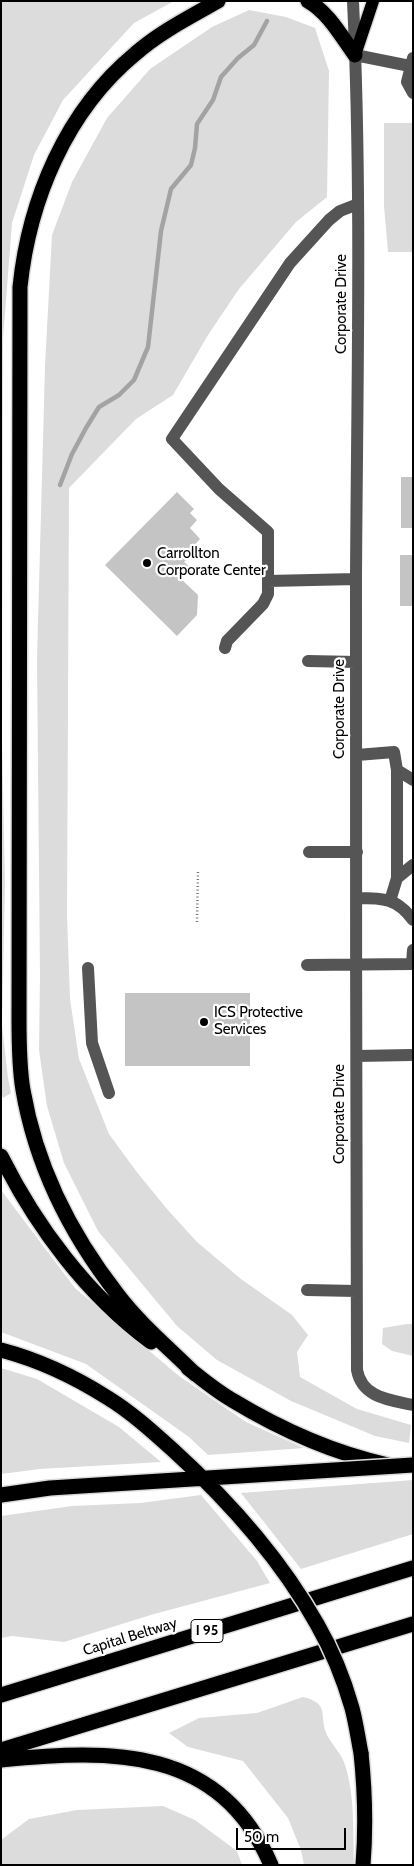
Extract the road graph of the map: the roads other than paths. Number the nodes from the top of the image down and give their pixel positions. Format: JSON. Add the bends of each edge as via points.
{"nodes":[{"id":1,"x":218,"y":1,"type":"edge"},
{"id":2,"x":308,"y":1,"type":"edge"},
{"id":3,"x":353,"y":1,"type":"edge"},
{"id":4,"x":373,"y":1,"type":"edge"},
{"id":5,"x":355,"y":55,"type":"junction"},
{"id":6,"x":411,"y":62,"type":"edge"},
{"id":7,"x":413,"y":93,"type":"edge"},
{"id":8,"x":358,"y":204,"type":"junction"},
{"id":9,"x":356,"y":579,"type":"junction"},
{"id":10,"x":268,"y":581,"type":"junction"},
{"id":11,"x":225,"y":648,"type":"dead end"},
{"id":12,"x":308,"y":661,"type":"dead end"},
{"id":13,"x":356,"y":662,"type":"junction"},
{"id":14,"x":356,"y":755,"type":"junction"},
{"id":15,"x":397,"y":770,"type":"junction"},
{"id":16,"x":413,"y":780,"type":"edge"},
{"id":17,"x":308,"y":852,"type":"dead end"},
{"id":18,"x":357,"y":852,"type":"junction"},
{"id":19,"x":413,"y":865,"type":"edge"},
{"id":20,"x":397,"y":878,"type":"junction"},
{"id":21,"x":357,"y":898,"type":"junction"},
{"id":22,"x":390,"y":901,"type":"junction"},
{"id":23,"x":413,"y":920,"type":"edge"},
{"id":24,"x":413,"y":950,"type":"edge"},
{"id":25,"x":358,"y":964,"type":"junction"},
{"id":26,"x":306,"y":965,"type":"dead end"},
{"id":27,"x":88,"y":968,"type":"dead end"},
{"id":28,"x":411,"y":1055,"type":"dead end"},
{"id":29,"x":357,"y":1056,"type":"junction"},
{"id":30,"x":109,"y":1093,"type":"dead end"},
{"id":31,"x":1,"y":1156,"type":"edge"},
{"id":32,"x":307,"y":1290,"type":"dead end"},
{"id":33,"x":356,"y":1291,"type":"junction"},
{"id":34,"x":1,"y":1350,"type":"edge"},
{"id":35,"x":195,"y":1374,"type":"junction"},
{"id":36,"x":413,"y":1405,"type":"edge"},
{"id":37,"x":413,"y":1465,"type":"edge"},
{"id":38,"x":413,"y":1471,"type":"edge"},
{"id":39,"x":1,"y":1495,"type":"edge"},
{"id":40,"x":413,"y":1568,"type":"edge"},
{"id":41,"x":413,"y":1624,"type":"edge"},
{"id":42,"x":1,"y":1695,"type":"edge"},
{"id":43,"x":1,"y":1750,"type":"edge"},
{"id":44,"x":1,"y":1760,"type":"edge"},
{"id":45,"x":271,"y":1865,"type":"edge"},
{"id":46,"x":363,"y":1865,"type":"edge"}],
"edges":[{"from":1,"to":35,"type":"highway","via":[[164,32],[134,54],[79,117],[42,189],[30,225],[20,287],[19,1052],[23,1090],[43,1162],[74,1232],[119,1296]]},
{"from":2,"to":5,"type":"highway","via":[[331,20]]},
{"from":3,"to":5,"type":"street","name":"Corporate Drive"},
{"from":4,"to":5,"type":"main road"},
{"from":5,"to":6,"type":"street"},
{"from":5,"to":8,"type":"street","name":"Corporate Drive"},
{"from":6,"to":7,"type":"street","via":[[407,82]]},
{"from":8,"to":9,"type":"street","name":"Corporate Drive"},
{"from":8,"to":10,"type":"street","via":[[340,211],[319,228],[290,263],[172,439],[219,489],[268,532]]},
{"from":9,"to":10,"type":"street"},
{"from":9,"to":13,"type":"street","name":"Corporate Drive"},
{"from":10,"to":11,"type":"street","via":[[268,594],[263,604],[227,641]]},
{"from":12,"to":13,"type":"street"},
{"from":13,"to":14,"type":"street","name":"Corporate Drive"},
{"from":14,"to":15,"type":"street","via":[[394,752]]},
{"from":14,"to":18,"type":"street","name":"Corporate Drive"},
{"from":15,"to":16,"type":"street"},
{"from":15,"to":20,"type":"street"},
{"from":17,"to":18,"type":"street"},
{"from":18,"to":21,"type":"street","name":"Corporate Drive"},
{"from":19,"to":20,"type":"street"},
{"from":20,"to":22,"type":"street"},
{"from":21,"to":22,"type":"street"},
{"from":21,"to":25,"type":"street","name":"Corporate Drive"},
{"from":22,"to":23,"type":"street"},
{"from":24,"to":25,"type":"street","via":[[412,964]]},
{"from":25,"to":26,"type":"street"},
{"from":25,"to":29,"type":"street","name":"Corporate Drive"},
{"from":27,"to":30,"type":"street","via":[[92,1043]]},
{"from":28,"to":29,"type":"street"},
{"from":29,"to":33,"type":"street","name":"Corporate Drive"},
{"from":31,"to":35,"type":"highway","via":[[54,1243],[78,1272],[140,1334]]},
{"from":32,"to":33,"type":"street"},
{"from":33,"to":36,"type":"street","name":"Corporate Drive","via":[[358,1379],[369,1391],[389,1400]]},
{"from":34,"to":46,"type":"highway","bridge":true,"via":[[59,1370],[110,1399],[159,1438],[235,1510],[292,1581],[318,1626],[352,1709],[365,1792]]},
{"from":35,"to":38,"type":"highway","via":[[273,1424],[316,1442]]},
{"from":37,"to":39,"type":"highway","bridge":true,"via":[[50,1488]]},
{"from":40,"to":42,"type":"highway","name":"Capital Beltway","number":"I 95"},
{"from":41,"to":43,"type":"highway"},
{"from":44,"to":45,"type":"highway","via":[[75,1755],[120,1757],[153,1762],[185,1772],[214,1788],[240,1813],[261,1842]]}]}
